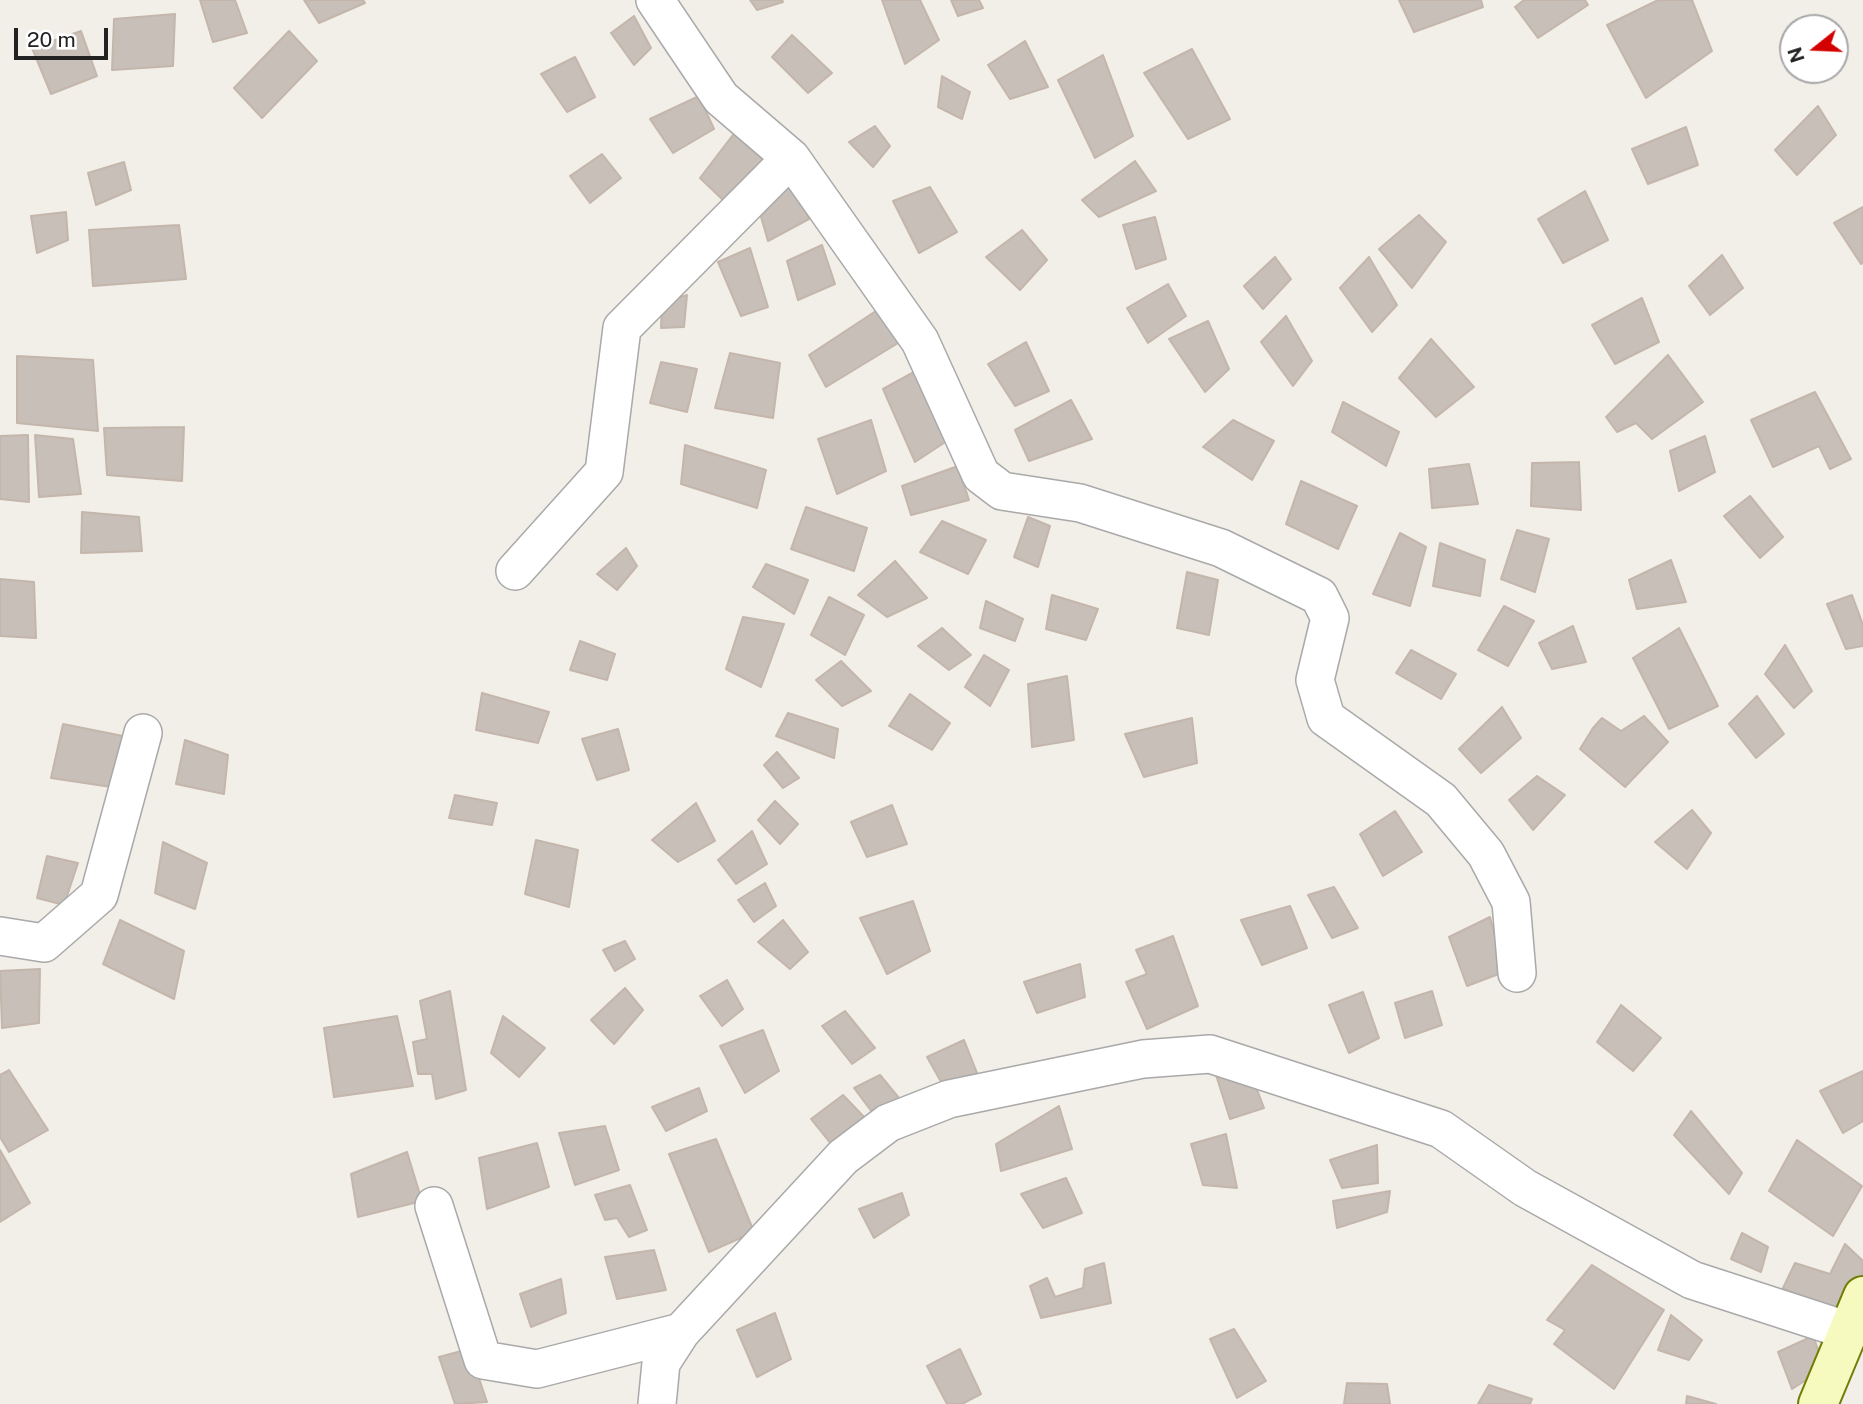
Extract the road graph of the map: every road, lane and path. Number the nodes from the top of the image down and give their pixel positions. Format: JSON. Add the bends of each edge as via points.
{"nodes":[{"id":1,"x":655,"y":0,"type":"edge"},
{"id":2,"x":791,"y":158,"type":"junction"},
{"id":3,"x":515,"y":571,"type":"dead end"},
{"id":4,"x":143,"y":733,"type":"dead end"},
{"id":5,"x":0,"y":936,"type":"edge"},
{"id":6,"x":1517,"y":973,"type":"dead end"},
{"id":7,"x":434,"y":1206,"type":"dead end"},
{"id":8,"x":1863,"y":1296,"type":"edge"},
{"id":9,"x":1849,"y":1331,"type":"junction"},
{"id":10,"x":681,"y":1332,"type":"junction"},
{"id":11,"x":657,"y":1404,"type":"edge"},
{"id":12,"x":1818,"y":1404,"type":"edge"}],
"edges":[{"from":1,"to":2,"type":"street","via":[[722,98]]},
{"from":2,"to":3,"type":"street","via":[[622,327],[604,472]]},
{"from":2,"to":6,"type":"street","via":[[920,341],[981,475],[1002,492],[1080,503],[1221,548],[1319,596],[1330,618],[1315,680],[1326,718],[1441,800],[1486,853],[1511,902]]},
{"from":4,"to":5,"type":"street","via":[[99,895],[44,943]]},
{"from":7,"to":10,"type":"street","via":[[483,1360],[537,1370]]},
{"from":8,"to":9,"type":"street"},
{"from":9,"to":10,"type":"street","via":[[1692,1280],[1525,1188],[1441,1129],[1210,1054],[1143,1059],[949,1099],[888,1123],[843,1157]]},
{"from":9,"to":12,"type":"street"},
{"from":10,"to":11,"type":"street","via":[[661,1363]]}]}
